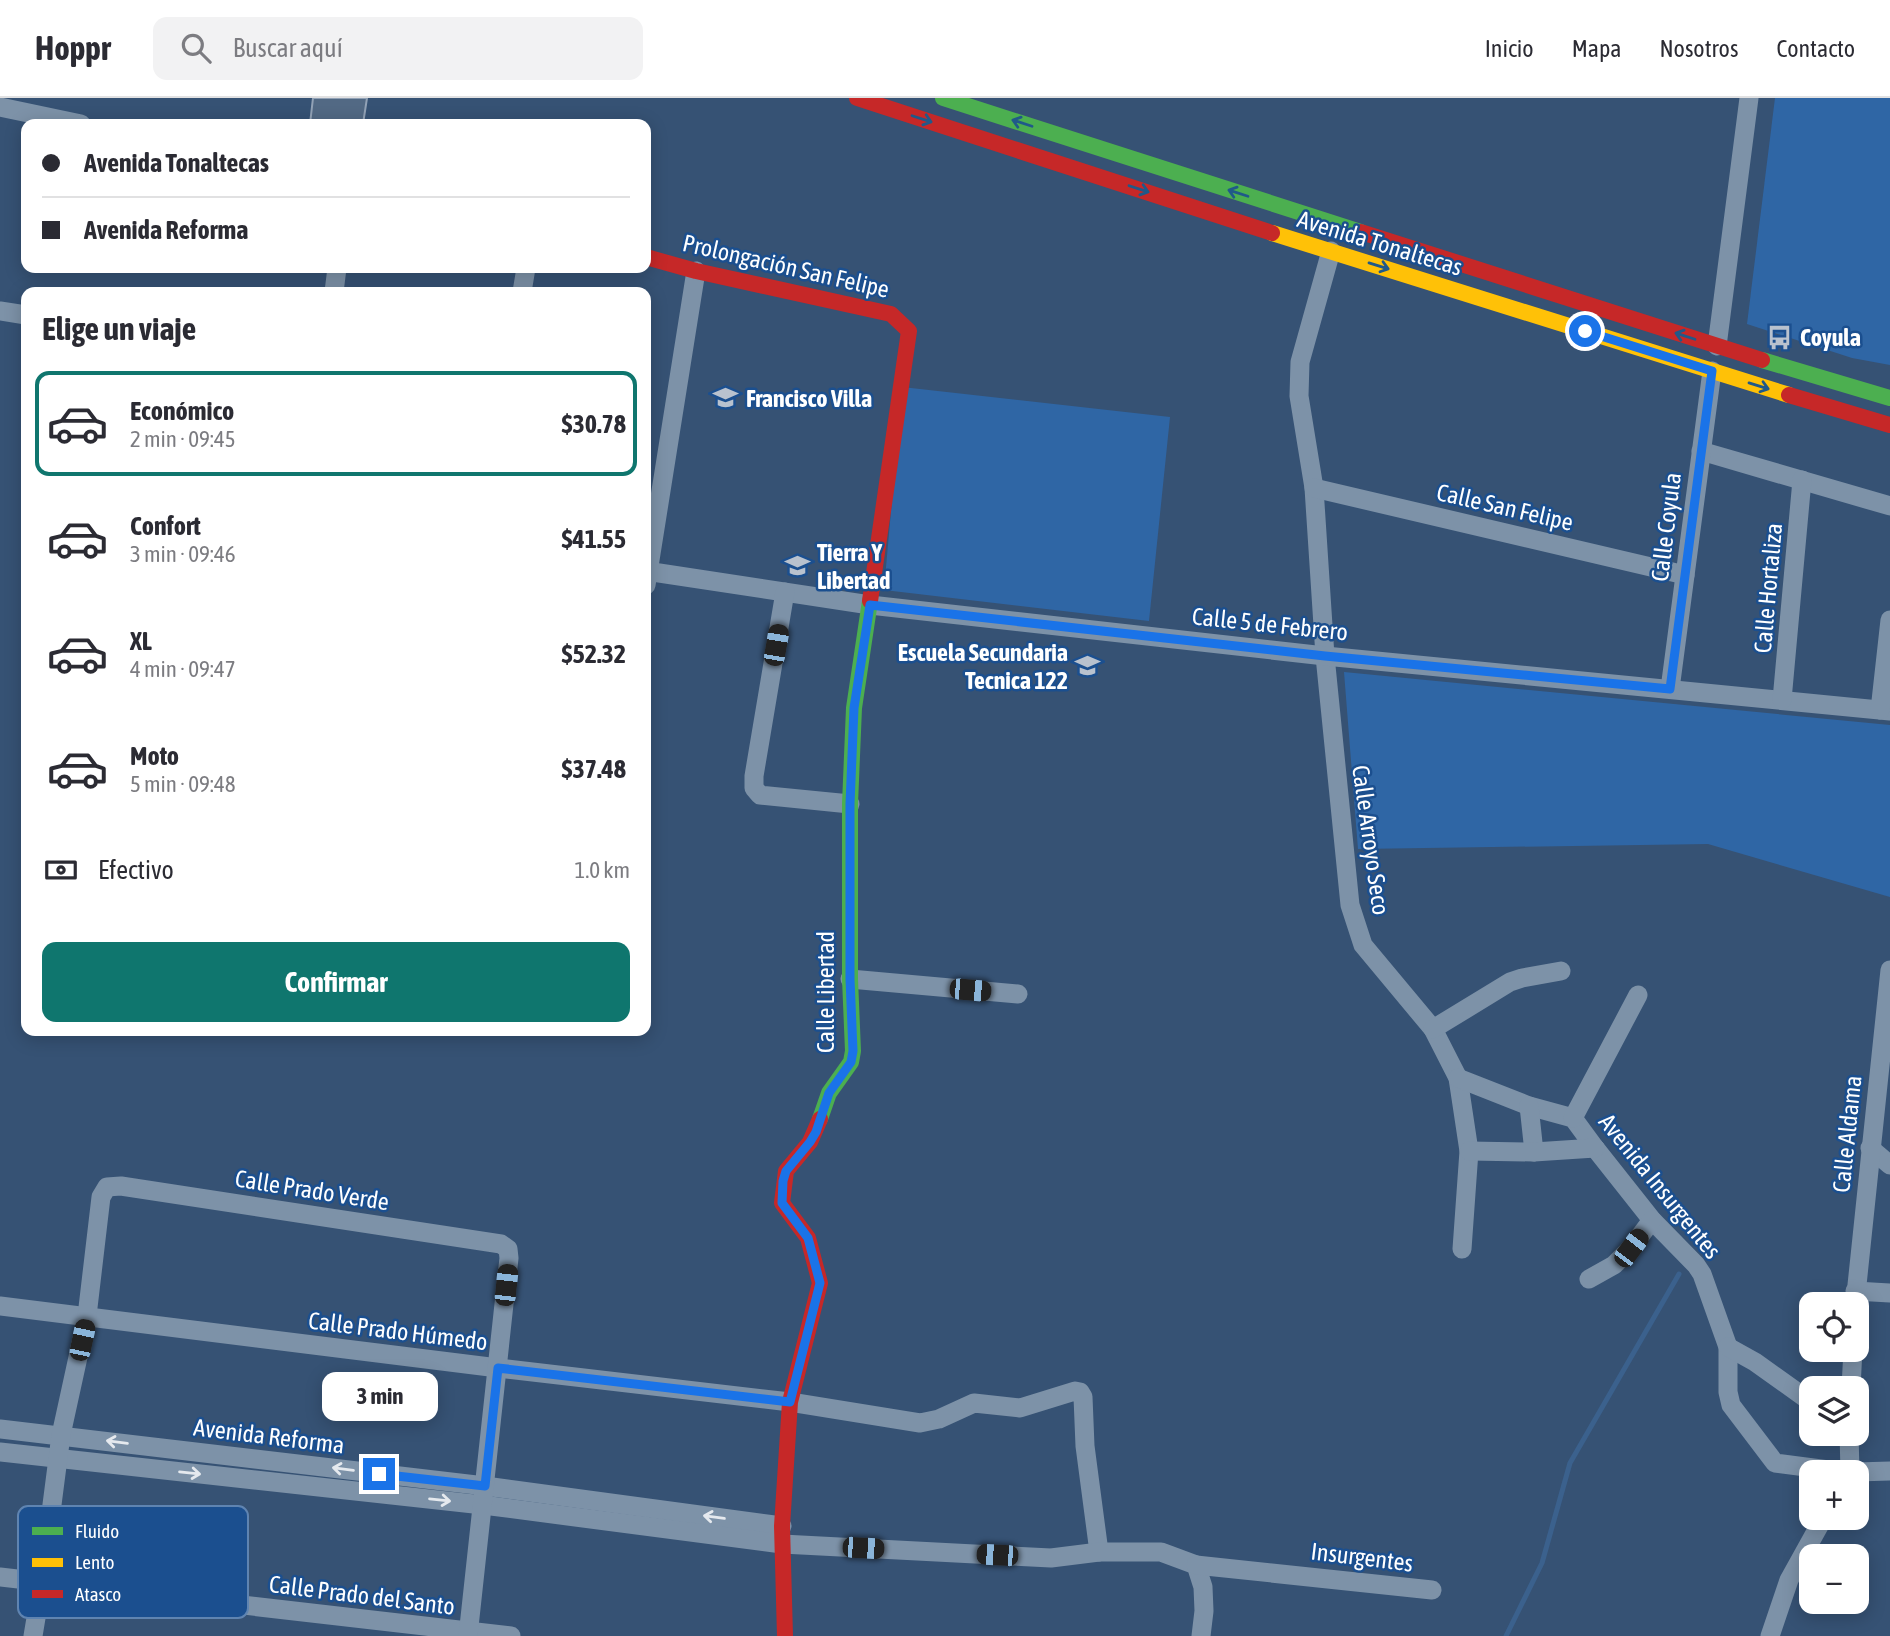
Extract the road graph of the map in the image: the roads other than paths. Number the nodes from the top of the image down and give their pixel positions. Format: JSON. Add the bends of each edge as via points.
{"nodes":[{"id":1,"x":857,"y":98,"type":"edge"},
{"id":2,"x":943,"y":98,"type":"edge"},
{"id":3,"x":1749,"y":98,"type":"edge"},
{"id":4,"x":0,"y":107,"type":"edge"},
{"id":5,"x":57,"y":119,"type":"edge"},
{"id":6,"x":1331,"y":251,"type":"junction"},
{"id":7,"x":651,"y":258,"type":"edge"},
{"id":8,"x":696,"y":271,"type":"junction"},
{"id":9,"x":0,"y":311,"type":"edge"},
{"id":10,"x":21,"y":314,"type":"edge"},
{"id":11,"x":909,"y":331,"type":"joint"},
{"id":12,"x":1717,"y":346,"type":"junction"},
{"id":13,"x":1712,"y":371,"type":"junction"},
{"id":14,"x":1890,"y":390,"type":"edge"},
{"id":15,"x":1868,"y":393,"type":"junction"},
{"id":16,"x":1890,"y":398,"type":"edge"},
{"id":17,"x":1890,"y":425,"type":"edge"},
{"id":18,"x":1701,"y":451,"type":"junction"},
{"id":19,"x":1802,"y":480,"type":"junction"},
{"id":20,"x":1314,"y":488,"type":"junction"},
{"id":21,"x":1890,"y":506,"type":"edge"},
{"id":22,"x":651,"y":551,"type":"edge"},
{"id":23,"x":1685,"y":575,"type":"junction"},
{"id":24,"x":651,"y":576,"type":"edge"},
{"id":25,"x":785,"y":592,"type":"junction"},
{"id":26,"x":870,"y":605,"type":"junction"},
{"id":27,"x":1890,"y":620,"type":"edge"},
{"id":28,"x":1325,"y":656,"type":"junction"},
{"id":29,"x":1670,"y":689,"type":"junction"},
{"id":30,"x":1782,"y":700,"type":"junction"},
{"id":31,"x":1885,"y":710,"type":"edge"},
{"id":32,"x":850,"y":804,"type":"junction"},
{"id":33,"x":1890,"y":970,"type":"edge"},
{"id":34,"x":1562,"y":971,"type":"dead end"},
{"id":35,"x":850,"y":979,"type":"junction"},
{"id":36,"x":1018,"y":994,"type":"dead end"},
{"id":37,"x":1639,"y":995,"type":"dead end"},
{"id":38,"x":1433,"y":1029,"type":"junction"},
{"id":39,"x":1458,"y":1078,"type":"junction"},
{"id":40,"x":1529,"y":1106,"type":"junction"},
{"id":41,"x":1573,"y":1118,"type":"junction"},
{"id":42,"x":1594,"y":1148,"type":"junction"},
{"id":43,"x":1870,"y":1148,"type":"junction"},
{"id":44,"x":1469,"y":1150,"type":"junction"},
{"id":45,"x":1534,"y":1152,"type":"junction"},
{"id":46,"x":1890,"y":1166,"type":"edge"},
{"id":47,"x":1652,"y":1220,"type":"junction"},
{"id":48,"x":1462,"y":1249,"type":"dead end"},
{"id":49,"x":1589,"y":1279,"type":"dead end"},
{"id":50,"x":1856,"y":1292,"type":"edge"},
{"id":51,"x":1890,"y":1293,"type":"edge"},
{"id":52,"x":1869,"y":1295,"type":"edge"},
{"id":53,"x":0,"y":1306,"type":"edge"},
{"id":54,"x":87,"y":1317,"type":"junction"},
{"id":55,"x":1728,"y":1347,"type":"junction"},
{"id":56,"x":498,"y":1368,"type":"junction"},
{"id":57,"x":1799,"y":1393,"type":"edge"},
{"id":58,"x":790,"y":1402,"type":"junction"},
{"id":59,"x":0,"y":1429,"type":"edge"},
{"id":60,"x":61,"y":1435,"type":"junction"},
{"id":61,"x":0,"y":1452,"type":"edge"},
{"id":62,"x":58,"y":1458,"type":"junction"},
{"id":63,"x":1799,"y":1466,"type":"edge"},
{"id":64,"x":1890,"y":1471,"type":"edge"},
{"id":65,"x":1869,"y":1472,"type":"edge"},
{"id":66,"x":484,"y":1496,"type":"junction"},
{"id":67,"x":52,"y":1506,"type":"edge"},
{"id":68,"x":1817,"y":1530,"type":"edge"},
{"id":69,"x":782,"y":1535,"type":"junction"},
{"id":70,"x":1099,"y":1552,"type":"junction"},
{"id":71,"x":1196,"y":1564,"type":"junction"},
{"id":72,"x":0,"y":1577,"type":"edge"},
{"id":73,"x":18,"y":1580,"type":"edge"},
{"id":74,"x":1432,"y":1590,"type":"dead end"},
{"id":75,"x":248,"y":1608,"type":"edge"},
{"id":76,"x":36,"y":1618,"type":"edge"},
{"id":77,"x":469,"y":1634,"type":"edge"},
{"id":78,"x":33,"y":1636,"type":"edge"},
{"id":79,"x":511,"y":1636,"type":"edge"},
{"id":80,"x":785,"y":1636,"type":"edge"},
{"id":81,"x":1201,"y":1636,"type":"edge"},
{"id":82,"x":1770,"y":1636,"type":"edge"}],
"edges":[{"from":1,"to":6,"type":"main road","name":"Avenida Tonaltecas","one_way":true},
{"from":12,"to":2,"type":"main road","name":"Avenida Tonaltecas","one_way":true},
{"from":3,"to":12,"type":"street"},
{"from":4,"to":5,"type":"street"},
{"from":6,"to":13,"type":"main road","name":"Avenida Tonaltecas","one_way":true},
{"from":6,"to":20,"type":"street","name":"Calle Arroyo Seco","via":[[1298,381]]},
{"from":7,"to":8,"type":"main road","name":"Prolongación San Felipe"},
{"from":8,"to":11,"type":"main road","name":"Prolongación San Felipe","via":[[891,314]]},
{"from":8,"to":22,"type":"street"},
{"from":9,"to":10,"type":"street"},
{"from":11,"to":26,"type":"main road","name":"Calle Libertad"},
{"from":12,"to":15,"type":"main road","name":"Avenida Tonaltecas"},
{"from":13,"to":17,"type":"main road","name":"Avenida Tonaltecas","one_way":true},
{"from":13,"to":18,"type":"street","name":"Calle Coyula"},
{"from":14,"to":15,"type":"main road"},
{"from":15,"to":16,"type":"main road","name":"Avenida Tonaltecas"},
{"from":18,"to":19,"type":"street"},
{"from":18,"to":23,"type":"street","name":"Calle Coyula"},
{"from":19,"to":21,"type":"street"},
{"from":19,"to":30,"type":"street","name":"Calle Hortaliza"},
{"from":20,"to":23,"type":"street","name":"Calle San Felipe"},
{"from":20,"to":28,"type":"street","name":"Calle Arroyo Seco"},
{"from":23,"to":29,"type":"street","name":"Calle Coyula"},
{"from":24,"to":25,"type":"street","name":"Calle 5 de Febrero"},
{"from":25,"to":26,"type":"street","name":"Calle 5 de Febrero"},
{"from":25,"to":32,"type":"street","via":[[754,788],[761,796]]},
{"from":26,"to":28,"type":"street","name":"Calle 5 de Febrero"},
{"from":26,"to":32,"type":"main road","name":"Calle Libertad","via":[[854,708]]},
{"from":27,"to":31,"type":"street"},
{"from":28,"to":29,"type":"street","name":"Calle 5 de Febrero"},
{"from":28,"to":38,"type":"street","name":"Calle Arroyo Seco","via":[[1350,905],[1363,945]]},
{"from":29,"to":30,"type":"street","name":"Calle 5 de Febrero"},
{"from":30,"to":31,"type":"street","name":"Calle 5 de Febrero"},
{"from":32,"to":35,"type":"main road","name":"Calle Libertad"},
{"from":33,"to":43,"type":"street","name":"Calle Aldama"},
{"from":34,"to":38,"type":"street","via":[[1510,982]]},
{"from":35,"to":36,"type":"street"},
{"from":35,"to":58,"type":"main road","name":"Calle Libertad","via":[[851,1062],[829,1093],[816,1132],[783,1181],[782,1203],[808,1238],[820,1283]]},
{"from":37,"to":41,"type":"street"},
{"from":38,"to":39,"type":"street","name":"Calle Arroyo Seco"},
{"from":39,"to":40,"type":"street","name":"Avenida Insurgentes"},
{"from":39,"to":44,"type":"street","name":"Calle Arroyo Seco"},
{"from":40,"to":41,"type":"street","name":"Avenida Insurgentes"},
{"from":40,"to":45,"type":"street"},
{"from":41,"to":42,"type":"street","name":"Avenida Insurgentes"},
{"from":42,"to":45,"type":"street"},
{"from":42,"to":47,"type":"street","name":"Avenida Insurgentes"},
{"from":43,"to":46,"type":"street"},
{"from":43,"to":50,"type":"street","name":"Calle Aldama"},
{"from":44,"to":45,"type":"street"},
{"from":44,"to":48,"type":"street","name":"Calle Arroyo Seco"},
{"from":47,"to":49,"type":"street","via":[[1614,1265]]},
{"from":47,"to":55,"type":"street","name":"Avenida Insurgentes","via":[[1702,1274]]},
{"from":51,"to":52,"type":"street"},
{"from":53,"to":54,"type":"street","name":"Calle Prado Húmedo"},
{"from":54,"to":56,"type":"street","name":"Calle Prado Húmedo"},
{"from":54,"to":56,"type":"street","name":"Calle Prado Verde","via":[[100,1197],[107,1187],[121,1186],[501,1244],[508,1249],[509,1258]]},
{"from":54,"to":60,"type":"street"},
{"from":55,"to":57,"type":"street"},
{"from":55,"to":63,"type":"street","name":"Avenida Insurgentes","via":[[1731,1405],[1775,1463]]},
{"from":56,"to":58,"type":"street","name":"Calle Prado Húmedo"},
{"from":56,"to":66,"type":"street"},
{"from":58,"to":69,"type":"main road"},
{"from":58,"to":70,"type":"street","name":"Calle Prado Húmedo","via":[[920,1423],[974,1404],[1020,1408],[1080,1392]]},
{"from":59,"to":60,"type":"street","name":"Avenida Reforma"},
{"from":60,"to":62,"type":"street"},
{"from":66,"to":60,"type":"street","name":"Avenida Reforma","one_way":true},
{"from":61,"to":62,"type":"street","name":"Avenida Reforma"},
{"from":62,"to":66,"type":"street","name":"Avenida Reforma","one_way":true},
{"from":62,"to":67,"type":"street"},
{"from":64,"to":65,"type":"street"},
{"from":66,"to":69,"type":"street","name":"Avenida Reforma"},
{"from":66,"to":77,"type":"street"},
{"from":68,"to":82,"type":"street","via":[[1789,1580]]},
{"from":69,"to":70,"type":"street","name":"Avenida Reforma","via":[[1051,1558]]},
{"from":69,"to":80,"type":"main road"},
{"from":70,"to":71,"type":"street","name":"Insurgentes","via":[[1161,1552]]},
{"from":71,"to":74,"type":"street","name":"Insurgentes"},
{"from":71,"to":81,"type":"street","via":[[1203,1587]]},
{"from":72,"to":73,"type":"street","name":"Calle Prado del Santo"},
{"from":75,"to":77,"type":"street","name":"Calle Prado del Santo"},
{"from":76,"to":78,"type":"street"},
{"from":77,"to":79,"type":"street","name":"Calle Prado del Santo"}]}
